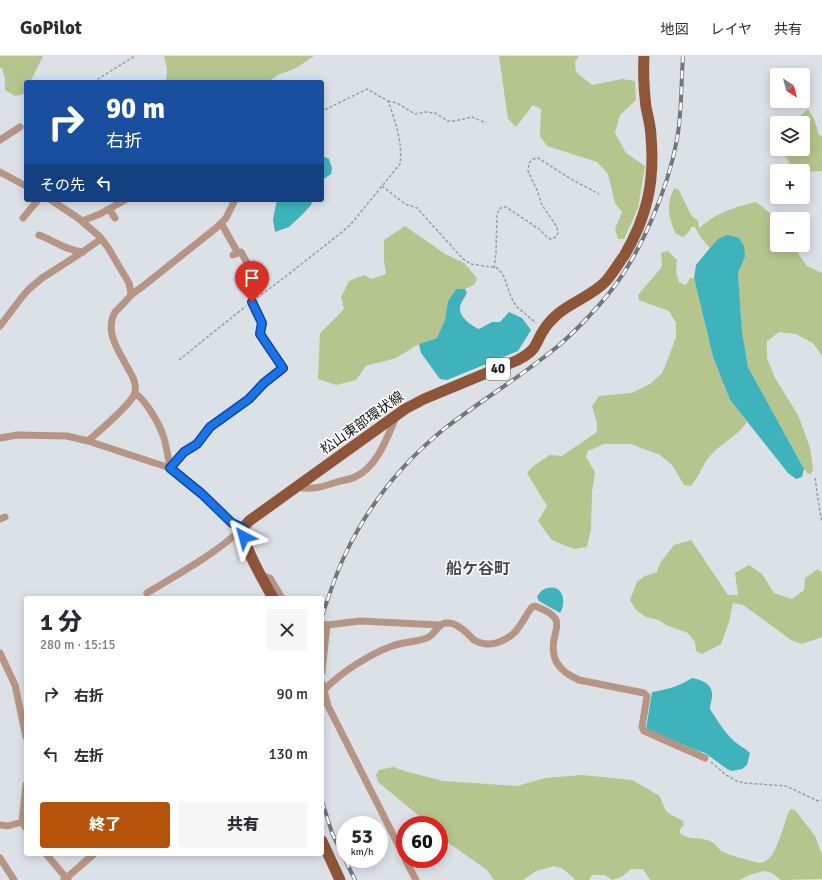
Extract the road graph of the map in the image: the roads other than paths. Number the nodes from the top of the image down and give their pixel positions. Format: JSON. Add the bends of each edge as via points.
{"nodes":[{"id":1,"x":644,"y":56,"type":"edge"},
{"id":2,"x":20,"y":127,"type":"dead end"},
{"id":3,"x":0,"y":140,"type":"edge"},
{"id":4,"x":0,"y":172,"type":"edge"},
{"id":5,"x":24,"y":185,"type":"edge"},
{"id":6,"x":36,"y":202,"type":"edge"},
{"id":7,"x":54,"y":202,"type":"edge"},
{"id":8,"x":121,"y":202,"type":"edge"},
{"id":9,"x":235,"y":202,"type":"edge"},
{"id":10,"x":109,"y":209,"type":"junction"},
{"id":11,"x":23,"y":218,"type":"dead end"},
{"id":12,"x":115,"y":218,"type":"dead end"},
{"id":13,"x":82,"y":221,"type":"junction"},
{"id":14,"x":221,"y":223,"type":"junction"},
{"id":15,"x":39,"y":235,"type":"dead end"},
{"id":16,"x":101,"y":239,"type":"junction"},
{"id":17,"x":83,"y":252,"type":"junction"},
{"id":18,"x":252,"y":272,"type":"dead end"},
{"id":19,"x":131,"y":294,"type":"junction"},
{"id":20,"x":252,"y":302,"type":"road end"},
{"id":21,"x":0,"y":326,"type":"edge"},
{"id":22,"x":135,"y":393,"type":"junction"},
{"id":23,"x":397,"y":415,"type":"junction"},
{"id":24,"x":0,"y":438,"type":"edge"},
{"id":25,"x":88,"y":441,"type":"junction"},
{"id":26,"x":170,"y":468,"type":"junction"},
{"id":27,"x":297,"y":488,"type":"junction"},
{"id":28,"x":243,"y":528,"type":"junction"},
{"id":29,"x":260,"y":575,"type":"junction"},
{"id":30,"x":147,"y":593,"type":"dead end"},
{"id":31,"x":272,"y":596,"type":"edge"},
{"id":32,"x":281,"y":596,"type":"edge"},
{"id":33,"x":325,"y":625,"type":"edge"},
{"id":34,"x":439,"y":625,"type":"junction"},
{"id":35,"x":324,"y":641,"type":"edge"},
{"id":36,"x":0,"y":653,"type":"edge"},
{"id":37,"x":324,"y":690,"type":"edge"},
{"id":38,"x":324,"y":694,"type":"edge"},
{"id":39,"x":24,"y":728,"type":"edge"},
{"id":40,"x":705,"y":758,"type":"road end"},
{"id":41,"x":0,"y":825,"type":"edge"},
{"id":42,"x":24,"y":825,"type":"edge"},
{"id":43,"x":396,"y":841,"type":"edge"},
{"id":44,"x":324,"y":845,"type":"edge"},
{"id":45,"x":48,"y":856,"type":"edge"},
{"id":46,"x":92,"y":856,"type":"edge"},
{"id":47,"x":0,"y":858,"type":"edge"},
{"id":48,"x":410,"y":868,"type":"edge"},
{"id":49,"x":66,"y":879,"type":"edge"},
{"id":50,"x":14,"y":880,"type":"edge"},
{"id":51,"x":340,"y":880,"type":"edge"},
{"id":52,"x":416,"y":880,"type":"edge"}],
"edges":[{"from":1,"to":23,"type":"main road","name":"松山東部環状線","number":"40","via":[[645,93],[651,136],[652,168],[649,192],[642,220],[608,280],[594,292],[559,313],[543,330],[533,349],[518,360],[424,399]]},
{"from":2,"to":3,"type":"street"},
{"from":4,"to":5,"type":"street"},
{"from":6,"to":11,"type":"street"},
{"from":7,"to":13,"type":"street"},
{"from":8,"to":10,"type":"street"},
{"from":9,"to":14,"type":"street"},
{"from":10,"to":12,"type":"street"},
{"from":10,"to":13,"type":"street"},
{"from":13,"to":16,"type":"street"},
{"from":14,"to":18,"type":"street","via":[[236,254],[241,252]]},
{"from":14,"to":19,"type":"street"},
{"from":15,"to":17,"type":"street","via":[[69,250]]},
{"from":16,"to":17,"type":"street"},
{"from":16,"to":19,"type":"street","via":[[129,283]]},
{"from":17,"to":21,"type":"street","via":[[29,289]]},
{"from":19,"to":22,"type":"street","via":[[116,311],[111,329],[112,338],[134,380]]},
{"from":20,"to":26,"type":"street","via":[[262,323],[260,334],[283,368],[249,399],[210,427],[197,444],[184,452]]},
{"from":22,"to":25,"type":"street"},
{"from":22,"to":26,"type":"street","via":[[144,400],[160,425]]},
{"from":23,"to":27,"type":"main road","name":"松山東部環状線","number":"40"},
{"from":23,"to":27,"type":"street","via":[[377,456],[363,472],[321,488]]},
{"from":24,"to":25,"type":"street","via":[[17,435],[67,436]]},
{"from":25,"to":26,"type":"street"},
{"from":26,"to":28,"type":"street","via":[[232,523]]},
{"from":27,"to":28,"type":"main road","name":"松山東部環状線","number":"40","via":[[249,521]]},
{"from":28,"to":29,"type":"main road","via":[[244,537]]},
{"from":28,"to":30,"type":"street","via":[[205,557]]},
{"from":29,"to":31,"type":"main road"},
{"from":29,"to":32,"type":"street","via":[[270,578]]},
{"from":33,"to":34,"type":"street","via":[[360,621]]},
{"from":33,"to":35,"type":"street"},
{"from":34,"to":37,"type":"street","via":[[430,637],[380,651],[356,665]]},
{"from":34,"to":40,"type":"street","via":[[454,624],[475,641],[487,645],[496,643],[514,632],[532,607],[536,606],[557,621],[553,655],[562,671],[579,680],[644,693],[647,696],[642,727],[644,731]]},
{"from":36,"to":39,"type":"street","via":[[15,685]]},
{"from":38,"to":43,"type":"street"},
{"from":41,"to":42,"type":"street"},
{"from":44,"to":51,"type":"main road"},
{"from":45,"to":49,"type":"street"},
{"from":46,"to":49,"type":"street"},
{"from":47,"to":50,"type":"street"},
{"from":48,"to":52,"type":"street"}]}
